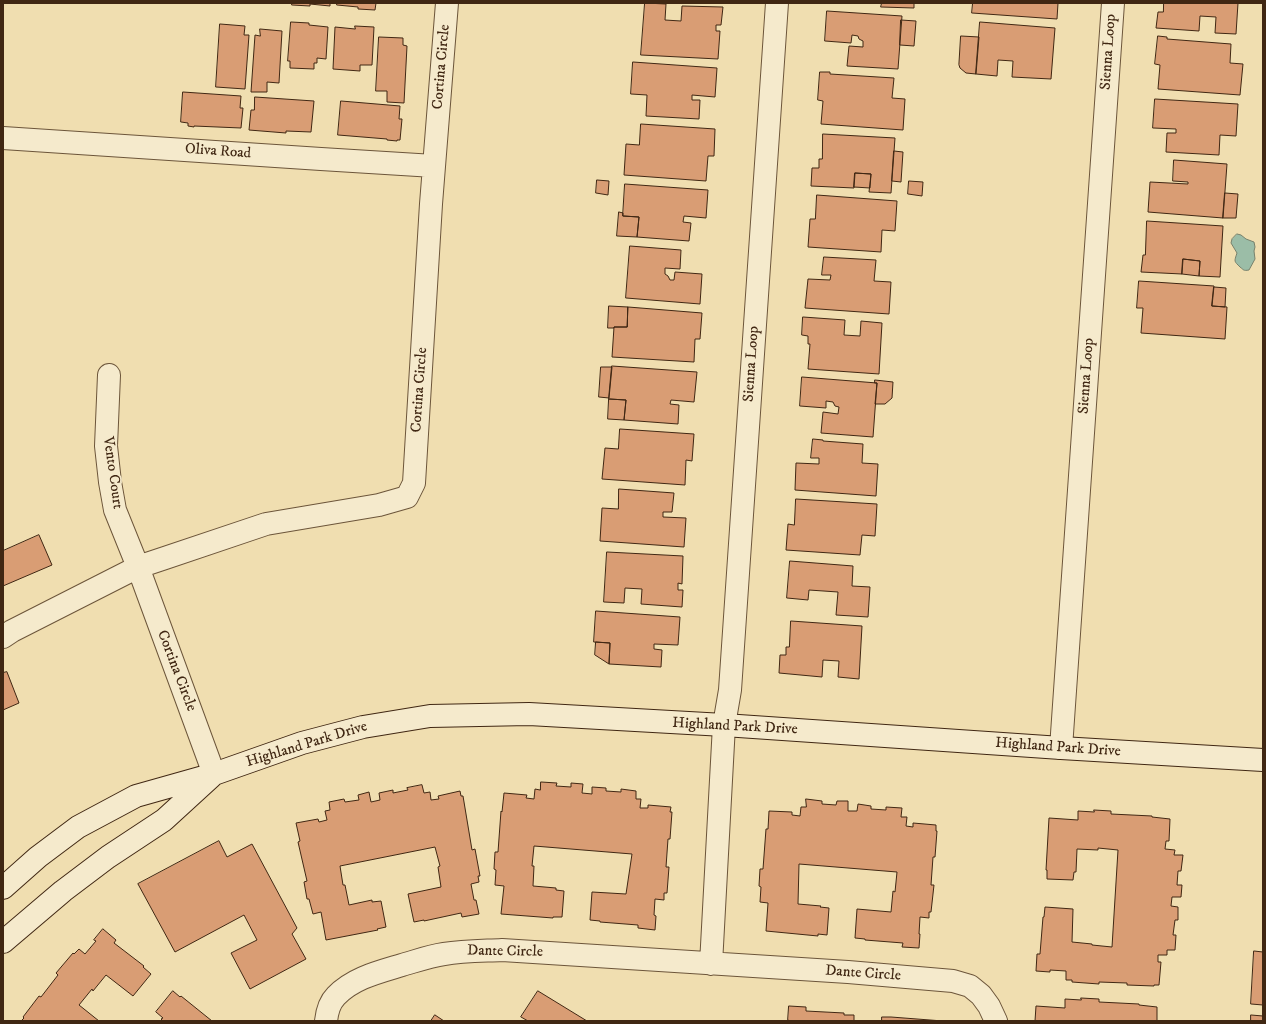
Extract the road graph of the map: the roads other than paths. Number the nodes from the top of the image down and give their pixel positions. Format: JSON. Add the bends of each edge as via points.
{"nodes":[{"id":1,"x":447,"y":3,"type":"edge"},
{"id":2,"x":777,"y":3,"type":"edge"},
{"id":3,"x":1113,"y":3,"type":"edge"},
{"id":4,"x":3,"y":138,"type":"edge"},
{"id":5,"x":434,"y":166,"type":"junction"},
{"id":6,"x":109,"y":374,"type":"dead end"},
{"id":7,"x":138,"y":567,"type":"junction"},
{"id":8,"x":3,"y":637,"type":"edge"},
{"id":9,"x":724,"y":725,"type":"junction"},
{"id":10,"x":1061,"y":748,"type":"junction"},
{"id":11,"x":1263,"y":760,"type":"edge"},
{"id":12,"x":214,"y":774,"type":"junction"},
{"id":13,"x":3,"y":888,"type":"edge"},
{"id":14,"x":3,"y":942,"type":"edge"},
{"id":15,"x":711,"y":964,"type":"junction"},
{"id":16,"x":326,"y":1021,"type":"edge"},
{"id":17,"x":996,"y":1021,"type":"edge"}],
"edges":[{"from":1,"to":5,"type":"street","name":"Cortina Circle"},
{"from":2,"to":9,"type":"street","name":"Sienna Loop","via":[[730,690]]},
{"from":3,"to":10,"type":"street","name":"Sienna Loop"},
{"from":4,"to":5,"type":"street","name":"Oliva Road"},
{"from":5,"to":7,"type":"street","name":"Cortina Circle","via":[[414,483],[406,497],[379,505],[266,524]]},
{"from":6,"to":7,"type":"street","name":"Vento Court","via":[[106,446],[110,482],[116,510]]},
{"from":7,"to":8,"type":"street","name":"Cortina Circle"},
{"from":7,"to":12,"type":"street","name":"Cortina Circle"},
{"from":9,"to":10,"type":"street","name":"Highland Park Drive"},
{"from":9,"to":12,"type":"street","name":"Highland Park Drive","via":[[529,714],[430,716],[356,729],[302,743]]},
{"from":9,"to":15,"type":"street"},
{"from":10,"to":11,"type":"street","name":"Highland Park Drive"},
{"from":12,"to":13,"type":"street","name":"Highland Park Drive","via":[[136,796],[78,827]]},
{"from":12,"to":14,"type":"street","name":"Highland Park Drive","via":[[164,820],[63,890]]},
{"from":15,"to":16,"type":"street","name":"Dante Circle","via":[[502,950],[442,954],[382,971],[354,983],[335,996],[327,1012]]},
{"from":15,"to":17,"type":"street","name":"Dante Circle","via":[[953,981],[970,986],[984,998]]}]}
